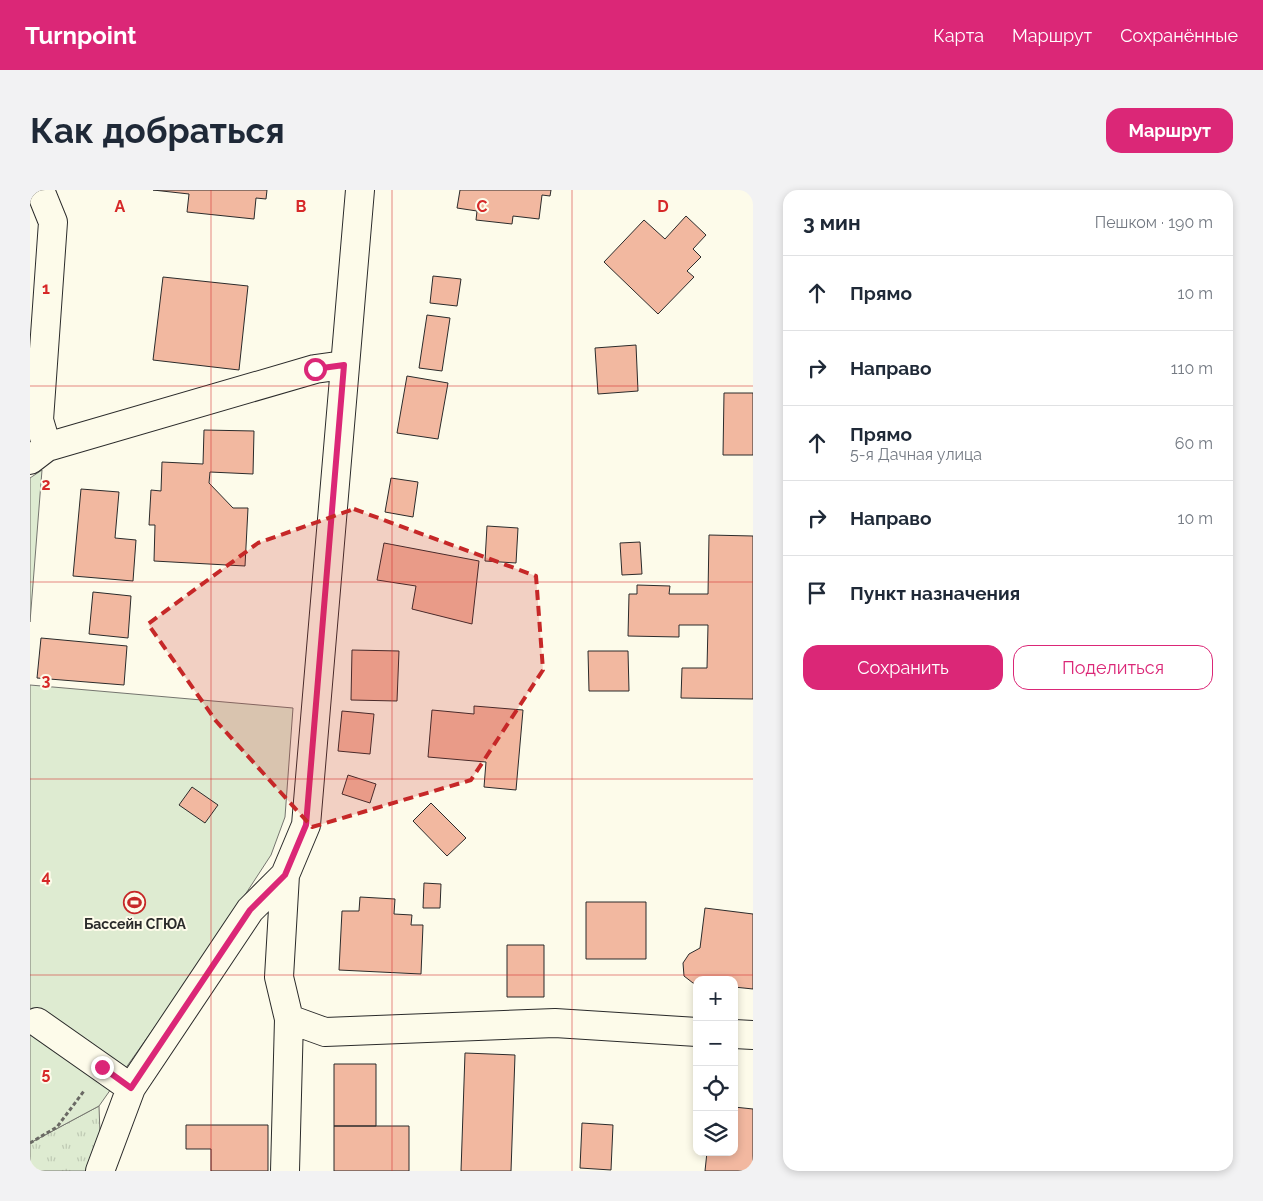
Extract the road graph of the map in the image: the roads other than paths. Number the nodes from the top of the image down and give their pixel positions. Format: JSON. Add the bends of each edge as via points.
{"nodes":[{"id":1,"x":40,"y":190,"type":"edge"},
{"id":2,"x":360,"y":190,"type":"edge"},
{"id":3,"x":344,"y":365,"type":"junction"},
{"id":4,"x":38,"y":454,"type":"edge"},
{"id":5,"x":285,"y":875,"type":"junction"},
{"id":6,"x":32,"y":1016,"type":"edge"},
{"id":7,"x":289,"y":1018,"type":"junction"},
{"id":8,"x":693,"y":1032,"type":"edge"},
{"id":9,"x":738,"y":1034,"type":"edge"},
{"id":10,"x":753,"y":1035,"type":"edge"},
{"id":11,"x":131,"y":1088,"type":"junction"},
{"id":12,"x":100,"y":1171,"type":"edge"},
{"id":13,"x":285,"y":1171,"type":"edge"}],
"edges":[{"from":1,"to":4,"type":"street","via":[[53,222]]},
{"from":2,"to":3,"type":"street"},
{"from":3,"to":4,"type":"street","via":[[315,369]]},
{"from":3,"to":5,"type":"street","via":[[306,825]]},
{"from":5,"to":7,"type":"street","via":[[278,977]]},
{"from":5,"to":11,"type":"street","via":[[250,910]]},
{"from":6,"to":11,"type":"street"},
{"from":7,"to":8,"type":"street","via":[[325,1032],[555,1023]]},
{"from":7,"to":13,"type":"street"},
{"from":9,"to":10,"type":"street"},
{"from":11,"to":12,"type":"street"}]}
